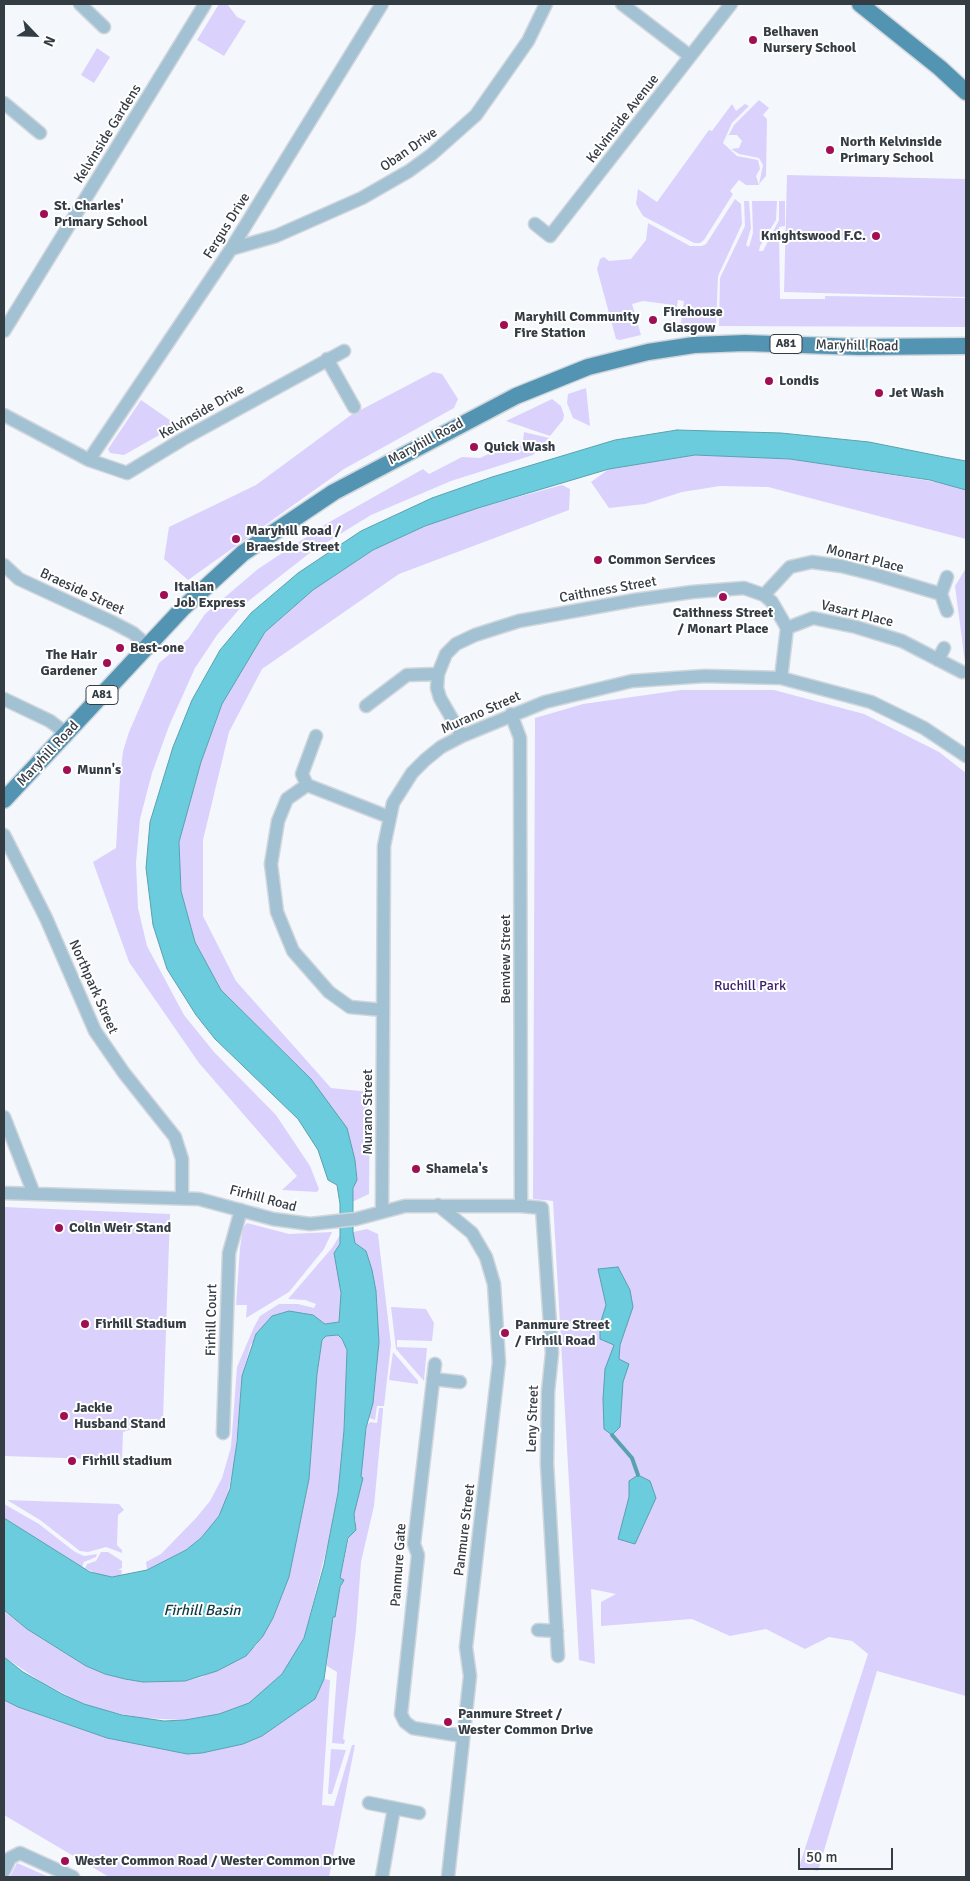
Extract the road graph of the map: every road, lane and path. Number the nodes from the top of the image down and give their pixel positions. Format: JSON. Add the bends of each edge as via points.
{"nodes":[{"id":1,"x":80,"y":4,"type":"edge"},
{"id":2,"x":206,"y":4,"type":"edge"},
{"id":3,"x":382,"y":4,"type":"edge"},
{"id":4,"x":546,"y":4,"type":"edge"},
{"id":5,"x":622,"y":4,"type":"edge"},
{"id":6,"x":731,"y":4,"type":"edge"},
{"id":7,"x":860,"y":4,"type":"edge"},
{"id":8,"x":104,"y":27,"type":"dead end"},
{"id":9,"x":690,"y":56,"type":"junction"},
{"id":10,"x":966,"y":92,"type":"edge"},
{"id":11,"x":4,"y":102,"type":"edge"},
{"id":12,"x":40,"y":133,"type":"dead end"},
{"id":13,"x":534,"y":224,"type":"dead end"},
{"id":14,"x":231,"y":249,"type":"junction"},
{"id":15,"x":4,"y":331,"type":"edge"},
{"id":16,"x":966,"y":346,"type":"edge"},
{"id":17,"x":344,"y":351,"type":"dead end"},
{"id":18,"x":327,"y":359,"type":"junction"},
{"id":19,"x":354,"y":407,"type":"dead end"},
{"id":20,"x":4,"y":415,"type":"edge"},
{"id":21,"x":89,"y":460,"type":"junction"},
{"id":22,"x":4,"y":565,"type":"edge"},
{"id":23,"x":947,"y":577,"type":"dead end"},
{"id":24,"x":941,"y":594,"type":"junction"},
{"id":25,"x":764,"y":595,"type":"junction"},
{"id":26,"x":947,"y":611,"type":"dead end"},
{"id":27,"x":787,"y":628,"type":"junction"},
{"id":28,"x":148,"y":646,"type":"junction"},
{"id":29,"x":944,"y":648,"type":"dead end"},
{"id":30,"x":938,"y":660,"type":"junction"},
{"id":31,"x":962,"y":672,"type":"dead end"},
{"id":32,"x":438,"y":674,"type":"junction"},
{"id":33,"x":781,"y":678,"type":"junction"},
{"id":34,"x":4,"y":699,"type":"edge"},
{"id":35,"x":366,"y":706,"type":"dead end"},
{"id":36,"x":510,"y":714,"type":"junction"},
{"id":37,"x":67,"y":734,"type":"junction"},
{"id":38,"x":316,"y":736,"type":"dead end"},
{"id":39,"x":462,"y":736,"type":"junction"},
{"id":40,"x":966,"y":756,"type":"edge"},
{"id":41,"x":307,"y":785,"type":"junction"},
{"id":42,"x":4,"y":800,"type":"edge"},
{"id":43,"x":389,"y":817,"type":"junction"},
{"id":44,"x":4,"y":835,"type":"edge"},
{"id":45,"x":383,"y":1010,"type":"junction"},
{"id":46,"x":4,"y":1117,"type":"edge"},
{"id":47,"x":4,"y":1193,"type":"edge"},
{"id":48,"x":34,"y":1194,"type":"junction"},
{"id":49,"x":182,"y":1198,"type":"junction"},
{"id":50,"x":438,"y":1205,"type":"junction"},
{"id":51,"x":521,"y":1206,"type":"junction"},
{"id":52,"x":542,"y":1208,"type":"joint"},
{"id":53,"x":241,"y":1210,"type":"junction"},
{"id":54,"x":382,"y":1212,"type":"junction"},
{"id":55,"x":434,"y":1364,"type":"dead end"},
{"id":56,"x":433,"y":1379,"type":"junction"},
{"id":57,"x":460,"y":1382,"type":"dead end"},
{"id":58,"x":223,"y":1433,"type":"dead end"},
{"id":59,"x":538,"y":1630,"type":"dead end"},
{"id":60,"x":557,"y":1631,"type":"junction"},
{"id":61,"x":558,"y":1656,"type":"dead end"},
{"id":62,"x":463,"y":1736,"type":"junction"},
{"id":63,"x":368,"y":1803,"type":"dead end"},
{"id":64,"x":394,"y":1808,"type":"junction"},
{"id":65,"x":419,"y":1813,"type":"dead end"},
{"id":66,"x":4,"y":1872,"type":"edge"},
{"id":67,"x":73,"y":1877,"type":"edge"},
{"id":68,"x":382,"y":1877,"type":"edge"},
{"id":69,"x":448,"y":1877,"type":"edge"}],
"edges":[{"from":1,"to":8,"type":"street"},
{"from":2,"to":15,"type":"street","name":"Kelvinside Gardens"},
{"from":3,"to":14,"type":"street","name":"Fergus Drive"},
{"from":4,"to":14,"type":"street","name":"Oban Drive","via":[[528,41],[476,115],[431,155],[362,198],[276,236]]},
{"from":5,"to":9,"type":"street"},
{"from":6,"to":9,"type":"street","name":"Kelvinside Avenue"},
{"from":7,"to":10,"type":"main road"},
{"from":9,"to":13,"type":"street","name":"Kelvinside Avenue","via":[[550,236]]},
{"from":11,"to":12,"type":"street"},
{"from":14,"to":21,"type":"street","name":"Fergus Drive"},
{"from":16,"to":28,"type":"main road","name":"Maryhill Road","number":"A81","via":[[710,344],[648,352],[576,370],[466,420],[306,510],[232,562],[200,590]]},
{"from":17,"to":18,"type":"street","name":"Kelvinside Drive"},
{"from":18,"to":19,"type":"street"},
{"from":18,"to":21,"type":"street","name":"Kelvinside Drive","via":[[127,473]]},
{"from":20,"to":21,"type":"street","name":"Kelvinside Drive"},
{"from":22,"to":28,"type":"street","name":"Braeside Street","via":[[19,579],[112,622]]},
{"from":23,"to":24,"type":"street"},
{"from":24,"to":25,"type":"street","name":"Monart Place","via":[[868,572],[812,562],[790,566]]},
{"from":24,"to":26,"type":"street"},
{"from":25,"to":27,"type":"street","via":[[772,602]]},
{"from":25,"to":32,"type":"street","name":"Caithness Street","via":[[744,588],[692,592],[519,622],[456,644],[446,654]]},
{"from":27,"to":30,"type":"street","name":"Vasart Place","via":[[813,618],[902,641]]},
{"from":27,"to":33,"type":"street"},
{"from":28,"to":37,"type":"main road","name":"Maryhill Road","number":"A81"},
{"from":29,"to":30,"type":"street"},
{"from":30,"to":31,"type":"street","name":"Vasart Place"},
{"from":32,"to":35,"type":"street","via":[[407,675]]},
{"from":32,"to":39,"type":"street","via":[[440,698]]},
{"from":33,"to":36,"type":"street","name":"Murano Street","via":[[705,676],[632,681],[554,699]]},
{"from":33,"to":40,"type":"street","name":"Murano Street","via":[[871,702],[924,728]]},
{"from":34,"to":37,"type":"street","via":[[50,721]]},
{"from":36,"to":39,"type":"street","name":"Murano Street"},
{"from":36,"to":51,"type":"street","name":"Benview Street","via":[[520,738]]},
{"from":37,"to":42,"type":"main road","name":"Maryhill Road","number":"A81"},
{"from":38,"to":41,"type":"street","via":[[302,774]]},
{"from":39,"to":43,"type":"street","name":"Murano Street","via":[[441,747],[412,773],[397,796]]},
{"from":41,"to":43,"type":"street"},
{"from":41,"to":45,"type":"street","via":[[288,799],[278,821],[271,864],[277,912],[293,951],[329,992],[350,1007]]},
{"from":43,"to":45,"type":"street","name":"Murano Street","via":[[383,863]]},
{"from":44,"to":49,"type":"street","name":"Northpark Street","via":[[46,918],[95,1032],[175,1136],[182,1159]]},
{"from":45,"to":54,"type":"street","name":"Murano Street"},
{"from":46,"to":48,"type":"street"},
{"from":47,"to":48,"type":"street","name":"Firhill Road"},
{"from":48,"to":49,"type":"street","name":"Firhill Road"},
{"from":49,"to":53,"type":"street","name":"Firhill Road"},
{"from":50,"to":51,"type":"street","name":"Firhill Road"},
{"from":50,"to":54,"type":"street","name":"Firhill Road","via":[[405,1206]]},
{"from":50,"to":62,"type":"street","name":"Panmure Street","via":[[472,1233],[486,1257],[494,1284],[499,1351],[498,1384],[466,1647],[470,1676]]},
{"from":51,"to":52,"type":"street","name":"Firhill Road"},
{"from":52,"to":60,"type":"street","name":"Leny Street","via":[[552,1353],[547,1464]]},
{"from":53,"to":54,"type":"street","name":"Firhill Road","via":[[310,1224],[333,1223]]},
{"from":53,"to":58,"type":"street","name":"Firhill Court","via":[[229,1253]]},
{"from":55,"to":56,"type":"street","name":"Panmure Gate"},
{"from":56,"to":57,"type":"street"},
{"from":56,"to":62,"type":"street","name":"Panmure Gate","via":[[414,1544],[418,1556],[401,1714],[405,1722],[417,1730]]},
{"from":59,"to":60,"type":"street"},
{"from":60,"to":61,"type":"street","name":"Leny Street"},
{"from":62,"to":69,"type":"street","name":"Panmure Street"},
{"from":63,"to":64,"type":"street"},
{"from":64,"to":65,"type":"street"},
{"from":64,"to":68,"type":"street"},
{"from":66,"to":67,"type":"street","via":[[10,1858],[20,1853]]}]}
